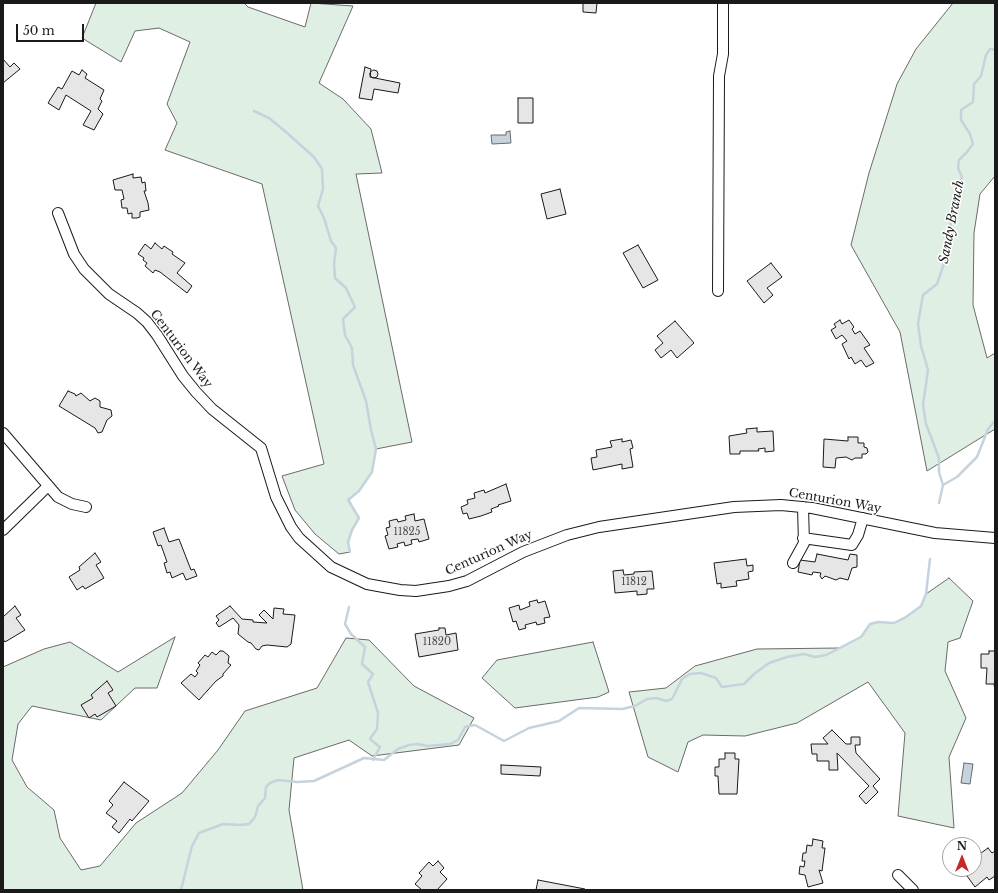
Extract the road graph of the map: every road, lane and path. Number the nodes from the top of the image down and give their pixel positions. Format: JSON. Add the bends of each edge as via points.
{"nodes":[{"id":1,"x":723,"y":3,"type":"edge"},
{"id":2,"x":58,"y":213,"type":"dead end"},
{"id":3,"x":718,"y":291,"type":"dead end"},
{"id":4,"x":3,"y":433,"type":"edge"},
{"id":5,"x":48,"y":486,"type":"junction"},
{"id":6,"x":86,"y":507,"type":"dead end"},
{"id":7,"x":803,"y":507,"type":"junction"},
{"id":8,"x":863,"y":518,"type":"junction"},
{"id":9,"x":3,"y":530,"type":"edge"},
{"id":10,"x":804,"y":538,"type":"junction"},
{"id":11,"x":995,"y":538,"type":"edge"},
{"id":12,"x":793,"y":563,"type":"dead end"},
{"id":13,"x":898,"y":875,"type":"dead end"},
{"id":14,"x":913,"y":890,"type":"edge"}],
"edges":[{"from":1,"to":3,"type":"street","via":[[723,54],[719,76]]},
{"from":2,"to":7,"type":"street","name":"Centurion Way","via":[[71,249],[84,269],[109,294],[147,322],[196,392],[261,448],[276,497],[295,532],[331,567],[362,582],[400,590],[434,589],[467,581],[542,544],[599,527],[734,507]]},
{"from":4,"to":5,"type":"street"},
{"from":5,"to":6,"type":"street","via":[[58,497]]},
{"from":5,"to":9,"type":"street"},
{"from":7,"to":8,"type":"street","name":"Centurion Way"},
{"from":7,"to":10,"type":"street"},
{"from":8,"to":10,"type":"street","via":[[852,545]]},
{"from":8,"to":11,"type":"street","name":"Centurion Way","via":[[935,533]]},
{"from":10,"to":12,"type":"street","via":[[804,543]]},
{"from":13,"to":14,"type":"street"}]}
